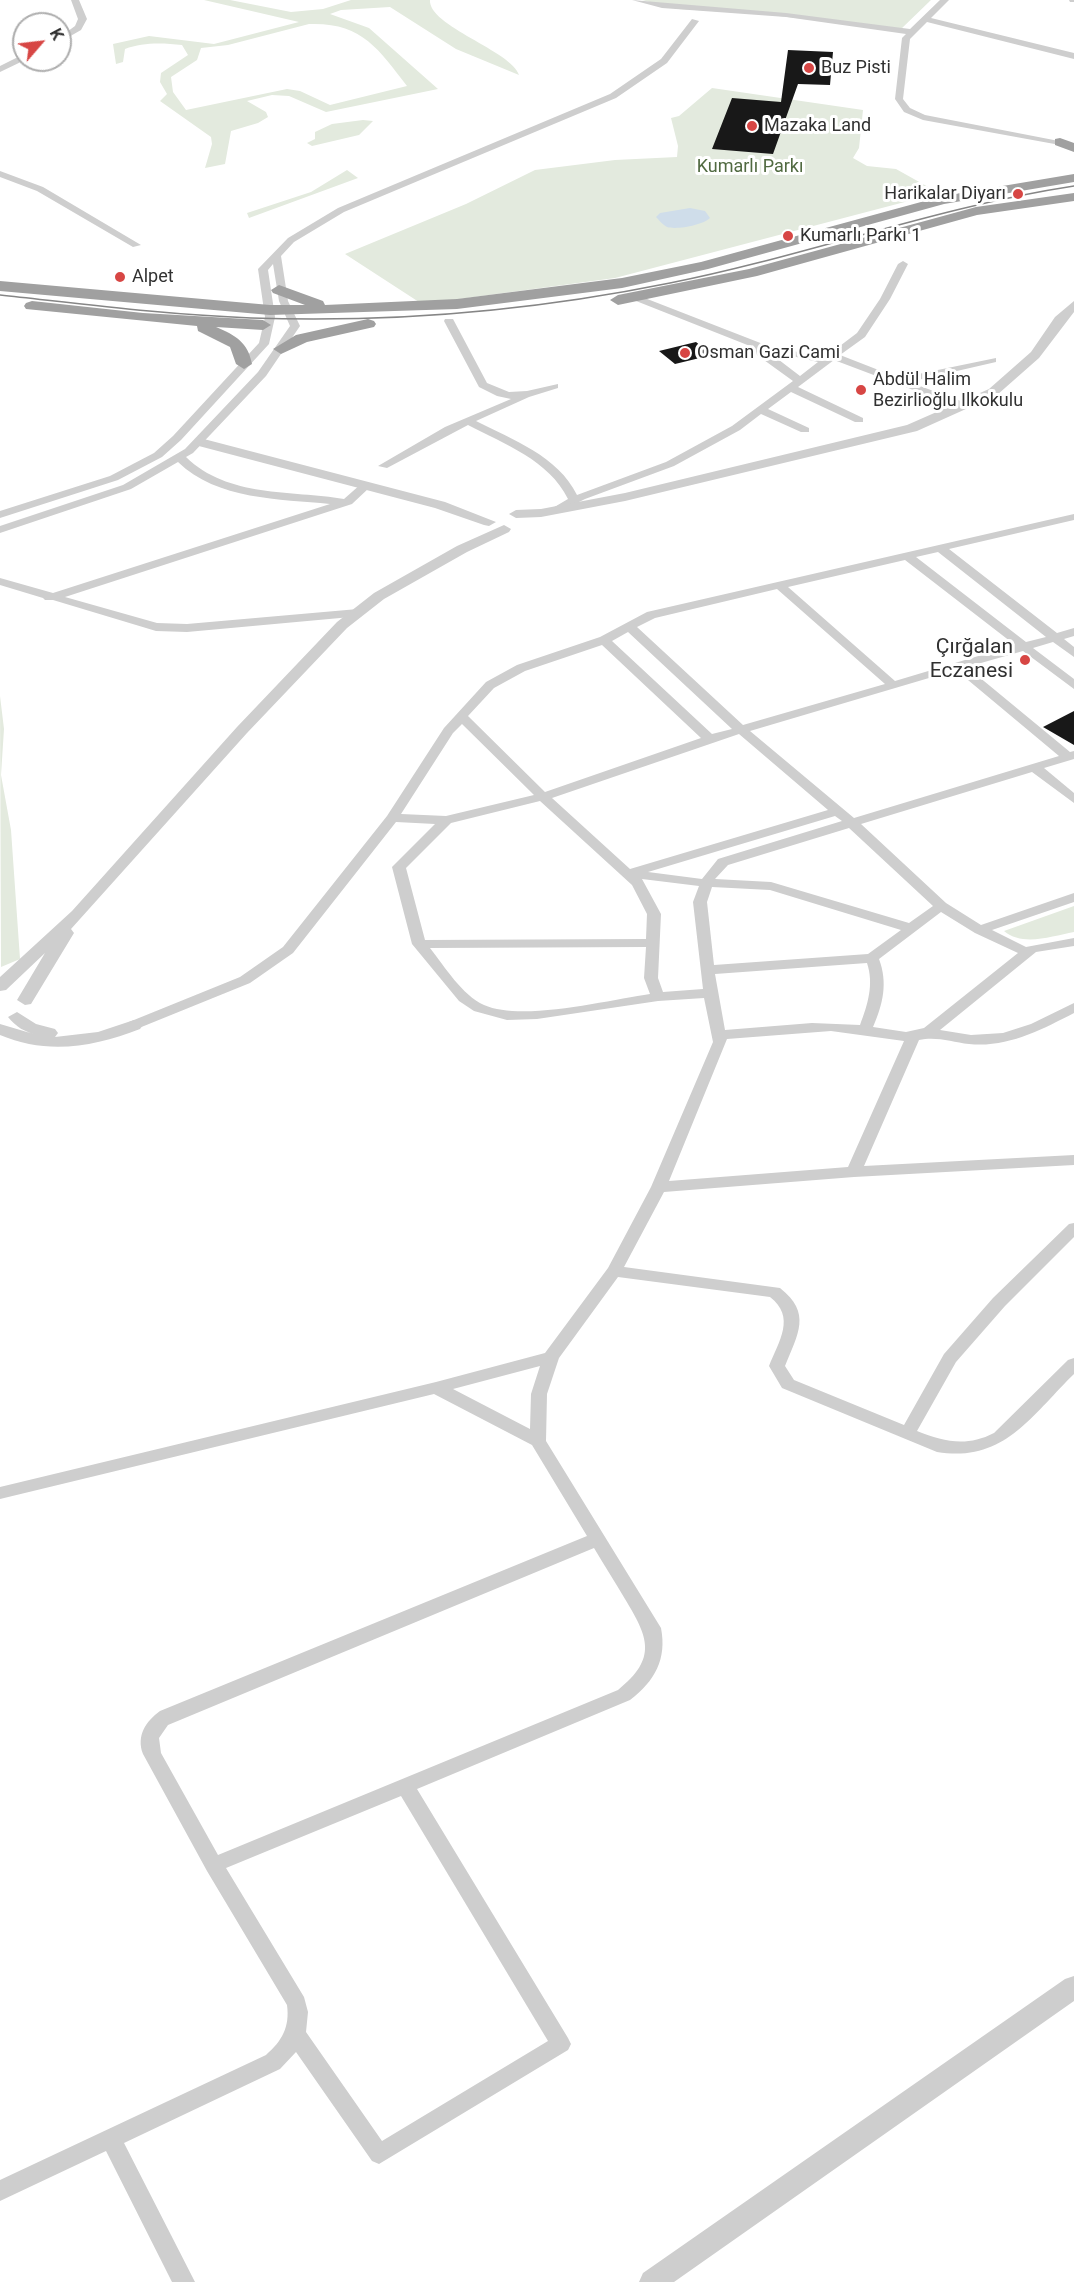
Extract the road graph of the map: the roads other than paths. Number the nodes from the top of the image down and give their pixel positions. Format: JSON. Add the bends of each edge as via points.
{"nodes":[{"id":1,"x":75,"y":0,"type":"edge"},
{"id":2,"x":636,"y":0,"type":"edge"},
{"id":3,"x":945,"y":0,"type":"edge"},
{"id":4,"x":925,"y":19,"type":"junction"},
{"id":5,"x":695,"y":21,"type":"dead end"},
{"id":6,"x":72,"y":32,"type":"edge"},
{"id":7,"x":911,"y":32,"type":"junction"},
{"id":8,"x":1074,"y":56,"type":"edge"},
{"id":9,"x":1071,"y":145,"type":"edge"},
{"id":10,"x":1074,"y":170,"type":"edge"},
{"id":11,"x":0,"y":174,"type":"edge"},
{"id":12,"x":1074,"y":178,"type":"edge"},
{"id":13,"x":1029,"y":184,"type":"junction"},
{"id":14,"x":1074,"y":196,"type":"edge"},
{"id":15,"x":136,"y":245,"type":"dead end"},
{"id":16,"x":277,"y":257,"type":"junction"},
{"id":17,"x":903,"y":264,"type":"dead end"},
{"id":18,"x":0,"y":286,"type":"edge"},
{"id":19,"x":634,"y":297,"type":"junction"},
{"id":20,"x":604,"y":302,"type":"dead end"},
{"id":21,"x":12,"y":303,"type":"dead end"},
{"id":22,"x":1074,"y":305,"type":"edge"},
{"id":23,"x":274,"y":306,"type":"junction"},
{"id":24,"x":469,"y":320,"type":"dead end"},
{"id":25,"x":1074,"y":320,"type":"edge"},
{"id":26,"x":191,"y":322,"type":"junction"},
{"id":27,"x":438,"y":322,"type":"junction"},
{"id":28,"x":369,"y":324,"type":"junction"},
{"id":29,"x":295,"y":326,"type":"junction"},
{"id":30,"x":760,"y":346,"type":"junction"},
{"id":31,"x":281,"y":349,"type":"junction"},
{"id":32,"x":828,"y":358,"type":"junction"},
{"id":33,"x":992,"y":360,"type":"dead end"},
{"id":34,"x":244,"y":364,"type":"junction"},
{"id":35,"x":799,"y":380,"type":"junction"},
{"id":36,"x":898,"y":381,"type":"junction"},
{"id":37,"x":554,"y":386,"type":"dead end"},
{"id":38,"x":789,"y":387,"type":"junction"},
{"id":39,"x":524,"y":397,"type":"junction"},
{"id":40,"x":989,"y":399,"type":"junction"},
{"id":41,"x":965,"y":406,"type":"junction"},
{"id":42,"x":760,"y":410,"type":"junction"},
{"id":43,"x":860,"y":420,"type":"dead end"},
{"id":44,"x":468,"y":421,"type":"junction"},
{"id":45,"x":805,"y":430,"type":"dead end"},
{"id":46,"x":180,"y":435,"type":"junction"},
{"id":47,"x":200,"y":442,"type":"junction"},
{"id":48,"x":180,"y":457,"type":"junction"},
{"id":49,"x":383,"y":466,"type":"dead end"},
{"id":50,"x":365,"y":486,"type":"junction"},
{"id":51,"x":574,"y":500,"type":"junction"},
{"id":52,"x":348,"y":502,"type":"junction"},
{"id":53,"x":555,"y":511,"type":"junction"},
{"id":54,"x":0,"y":515,"type":"edge"},
{"id":55,"x":494,"y":517,"type":"junction"},
{"id":56,"x":1074,"y":517,"type":"edge"},
{"id":57,"x":513,"y":523,"type":"junction"},
{"id":58,"x":0,"y":530,"type":"edge"},
{"id":59,"x":942,"y":549,"type":"junction"},
{"id":60,"x":909,"y":556,"type":"junction"},
{"id":61,"x":0,"y":581,"type":"edge"},
{"id":62,"x":779,"y":585,"type":"junction"},
{"id":63,"x":49,"y":598,"type":"junction"},
{"id":64,"x":358,"y":613,"type":"junction"},
{"id":65,"x":628,"y":626,"type":"junction"},
{"id":66,"x":1074,"y":632,"type":"edge"},
{"id":67,"x":1055,"y":638,"type":"junction"},
{"id":68,"x":604,"y":640,"type":"junction"},
{"id":69,"x":1024,"y":646,"type":"junction"},
{"id":70,"x":1074,"y":652,"type":"edge"},
{"id":71,"x":957,"y":665,"type":"junction"},
{"id":72,"x":892,"y":684,"type":"junction"},
{"id":73,"x":1074,"y":685,"type":"edge"},
{"id":74,"x":461,"y":716,"type":"junction"},
{"id":75,"x":741,"y":730,"type":"junction"},
{"id":76,"x":710,"y":739,"type":"junction"},
{"id":77,"x":1071,"y":756,"type":"edge"},
{"id":78,"x":1034,"y":767,"type":"junction"},
{"id":79,"x":543,"y":797,"type":"junction"},
{"id":80,"x":1074,"y":799,"type":"edge"},
{"id":81,"x":837,"y":811,"type":"junction"},
{"id":82,"x":392,"y":818,"type":"junction"},
{"id":83,"x":446,"y":820,"type":"junction"},
{"id":84,"x":851,"y":822,"type":"junction"},
{"id":85,"x":630,"y":874,"type":"junction"},
{"id":86,"x":705,"y":883,"type":"junction"},
{"id":87,"x":1074,"y":897,"type":"edge"},
{"id":88,"x":941,"y":906,"type":"junction"},
{"id":89,"x":78,"y":914,"type":"junction"},
{"id":90,"x":913,"y":929,"type":"junction"},
{"id":91,"x":980,"y":930,"type":"junction"},
{"id":92,"x":1074,"y":942,"type":"edge"},
{"id":93,"x":654,"y":943,"type":"junction"},
{"id":94,"x":419,"y":944,"type":"junction"},
{"id":95,"x":1028,"y":953,"type":"junction"},
{"id":96,"x":872,"y":958,"type":"junction"},
{"id":97,"x":707,"y":970,"type":"junction"},
{"id":98,"x":0,"y":987,"type":"edge"},
{"id":99,"x":710,"y":993,"type":"junction"},
{"id":100,"x":658,"y":997,"type":"junction"},
{"id":101,"x":25,"y":1000,"type":"junction"},
{"id":102,"x":1074,"y":1007,"type":"edge"},
{"id":103,"x":8,"y":1020,"type":"edge"},
{"id":104,"x":134,"y":1025,"type":"junction"},
{"id":105,"x":0,"y":1029,"type":"edge"},
{"id":106,"x":865,"y":1030,"type":"junction"},
{"id":107,"x":928,"y":1032,"type":"junction"},
{"id":108,"x":719,"y":1035,"type":"junction"},
{"id":109,"x":913,"y":1036,"type":"junction"},
{"id":110,"x":1074,"y":1160,"type":"edge"},
{"id":111,"x":854,"y":1172,"type":"junction"},
{"id":112,"x":660,"y":1187,"type":"junction"},
{"id":113,"x":1074,"y":1228,"type":"edge"},
{"id":114,"x":614,"y":1271,"type":"junction"},
{"id":115,"x":551,"y":1357,"type":"junction"},
{"id":116,"x":1074,"y":1364,"type":"edge"},
{"id":117,"x":436,"y":1388,"type":"junction"},
{"id":118,"x":907,"y":1434,"type":"junction"},
{"id":119,"x":538,"y":1441,"type":"junction"},
{"id":120,"x":0,"y":1493,"type":"edge"},
{"id":121,"x":597,"y":1539,"type":"junction"},
{"id":122,"x":405,"y":1786,"type":"junction"},
{"id":123,"x":214,"y":1865,"type":"junction"},
{"id":124,"x":1074,"y":1987,"type":"edge"},
{"id":125,"x":296,"y":2035,"type":"junction"},
{"id":126,"x":111,"y":2139,"type":"junction"},
{"id":127,"x":0,"y":2191,"type":"edge"},
{"id":128,"x":184,"y":2282,"type":"edge"},
{"id":129,"x":652,"y":2282,"type":"edge"}],
"edges":[{"from":1,"to":6,"type":"street","via":[[82,9],[82,21]]},
{"from":2,"to":7,"type":"street"},
{"from":3,"to":4,"type":"street"},
{"from":4,"to":7,"type":"street"},
{"from":4,"to":8,"type":"street"},
{"from":5,"to":16,"type":"street","via":[[664,61],[621,91],[328,216],[291,240]]},
{"from":7,"to":9,"type":"street","via":[[906,38],[899,99],[907,110],[923,117]]},
{"from":10,"to":13,"type":"highway"},
{"from":11,"to":15,"type":"street","via":[[40,189]]},
{"from":12,"to":13,"type":"highway"},
{"from":13,"to":23,"type":"highway","via":[[943,200],[703,266],[622,283],[457,304],[340,310]]},
{"from":14,"to":19,"type":"highway","via":[[976,211],[751,273]]},
{"from":16,"to":23,"type":"street","via":[[280,270]]},
{"from":16,"to":23,"type":"street","via":[[263,269]]},
{"from":17,"to":32,"type":"street","via":[[861,335]]},
{"from":18,"to":23,"type":"highway","via":[[232,308]]},
{"from":19,"to":20,"type":"highway"},
{"from":19,"to":30,"type":"street"},
{"from":21,"to":26,"type":"highway"},
{"from":22,"to":40,"type":"street","via":[[1035,355]]},
{"from":23,"to":26,"type":"highway"},
{"from":23,"to":29,"type":"highway"},
{"from":23,"to":34,"type":"street","via":[[264,344]]},
{"from":24,"to":27,"type":"highway"},
{"from":25,"to":40,"type":"street","via":[[1039,369]]},
{"from":26,"to":34,"type":"highway","via":[[234,341],[242,350]]},
{"from":27,"to":28,"type":"highway"},
{"from":27,"to":39,"type":"street","via":[[483,385],[500,394]]},
{"from":28,"to":29,"type":"highway"},
{"from":28,"to":31,"type":"highway","via":[[302,338]]},
{"from":29,"to":31,"type":"street"},
{"from":30,"to":32,"type":"street"},
{"from":30,"to":35,"type":"street","via":[[761,353]]},
{"from":31,"to":47,"type":"street"},
{"from":32,"to":35,"type":"street"},
{"from":32,"to":36,"type":"street"},
{"from":33,"to":36,"type":"street"},
{"from":34,"to":46,"type":"street"},
{"from":35,"to":38,"type":"street"},
{"from":36,"to":41,"type":"street"},
{"from":37,"to":39,"type":"street"},
{"from":38,"to":42,"type":"street"},
{"from":38,"to":43,"type":"street"},
{"from":39,"to":44,"type":"street"},
{"from":40,"to":41,"type":"street"},
{"from":40,"to":57,"type":"street","via":[[942,426],[877,447],[598,511]]},
{"from":41,"to":53,"type":"street","via":[[890,435]]},
{"from":42,"to":45,"type":"street"},
{"from":42,"to":51,"type":"street","via":[[729,433],[688,455]]},
{"from":44,"to":49,"type":"street"},
{"from":44,"to":51,"type":"street","via":[[554,469],[568,484]]},
{"from":46,"to":47,"type":"street"},
{"from":46,"to":54,"type":"street","via":[[158,454],[123,474]]},
{"from":47,"to":48,"type":"street"},
{"from":47,"to":50,"type":"street"},
{"from":48,"to":52,"type":"street","via":[[199,475],[225,487]]},
{"from":48,"to":58,"type":"street","via":[[127,487]]},
{"from":50,"to":52,"type":"street"},
{"from":50,"to":55,"type":"street"},
{"from":51,"to":53,"type":"street"},
{"from":52,"to":63,"type":"street"},
{"from":53,"to":57,"type":"street"},
{"from":55,"to":57,"type":"street"},
{"from":55,"to":57,"type":"street","via":[[494,527]]},
{"from":56,"to":59,"type":"street"},
{"from":57,"to":64,"type":"street","via":[[379,596]]},
{"from":59,"to":60,"type":"street"},
{"from":59,"to":67,"type":"street"},
{"from":60,"to":62,"type":"street"},
{"from":60,"to":69,"type":"street"},
{"from":61,"to":63,"type":"street"},
{"from":62,"to":65,"type":"street","via":[[662,612]]},
{"from":62,"to":72,"type":"street"},
{"from":63,"to":64,"type":"street","via":[[166,628]]},
{"from":64,"to":89,"type":"street","via":[[315,651]]},
{"from":65,"to":68,"type":"street"},
{"from":65,"to":75,"type":"street"},
{"from":66,"to":67,"type":"street"},
{"from":67,"to":69,"type":"street"},
{"from":67,"to":70,"type":"street"},
{"from":68,"to":74,"type":"street","via":[[506,675],[481,692]]},
{"from":68,"to":76,"type":"street"},
{"from":69,"to":71,"type":"street"},
{"from":69,"to":73,"type":"street"},
{"from":71,"to":72,"type":"street"},
{"from":71,"to":77,"type":"street"},
{"from":72,"to":75,"type":"street"},
{"from":74,"to":79,"type":"street"},
{"from":74,"to":82,"type":"street"},
{"from":75,"to":76,"type":"street"},
{"from":75,"to":81,"type":"street"},
{"from":76,"to":79,"type":"street"},
{"from":77,"to":78,"type":"street"},
{"from":78,"to":80,"type":"street"},
{"from":78,"to":84,"type":"street"},
{"from":79,"to":83,"type":"street"},
{"from":79,"to":85,"type":"street"},
{"from":81,"to":84,"type":"street"},
{"from":81,"to":85,"type":"street"},
{"from":82,"to":83,"type":"street"},
{"from":82,"to":104,"type":"street","via":[[296,942],[278,959],[238,983]]},
{"from":83,"to":94,"type":"street","via":[[399,867]]},
{"from":84,"to":86,"type":"street","via":[[723,862]]},
{"from":84,"to":88,"type":"street"},
{"from":85,"to":86,"type":"street"},
{"from":85,"to":93,"type":"street","via":[[650,903]]},
{"from":86,"to":90,"type":"street","via":[[771,885]]},
{"from":86,"to":97,"type":"street","via":[[700,902]]},
{"from":87,"to":91,"type":"street"},
{"from":88,"to":90,"type":"street"},
{"from":88,"to":91,"type":"street"},
{"from":89,"to":98,"type":"street"},
{"from":89,"to":101,"type":"street"},
{"from":90,"to":96,"type":"street"},
{"from":91,"to":95,"type":"street"},
{"from":92,"to":95,"type":"street"},
{"from":93,"to":94,"type":"street"},
{"from":93,"to":100,"type":"street","via":[[651,978]]},
{"from":94,"to":100,"type":"street","via":[[471,1003],[497,1014],[537,1015]]},
{"from":95,"to":107,"type":"street"},
{"from":96,"to":97,"type":"street"},
{"from":96,"to":106,"type":"street","via":[[878,992]]},
{"from":97,"to":99,"type":"street"},
{"from":98,"to":101,"type":"street","via":[[16,991]]},
{"from":99,"to":100,"type":"street"},
{"from":99,"to":108,"type":"street"},
{"from":101,"to":103,"type":"street","via":[[22,1012]]},
{"from":102,"to":107,"type":"street","via":[[1031,1030],[1001,1039],[979,1042]]},
{"from":103,"to":104,"type":"street","via":[[50,1033],[72,1034]]},
{"from":104,"to":105,"type":"street","via":[[69,1042],[38,1042]]},
{"from":106,"to":108,"type":"street"},
{"from":106,"to":109,"type":"street"},
{"from":107,"to":109,"type":"street"},
{"from":108,"to":112,"type":"street","via":[[720,1042]]},
{"from":109,"to":111,"type":"street"},
{"from":110,"to":111,"type":"street"},
{"from":111,"to":112,"type":"street"},
{"from":112,"to":114,"type":"street"},
{"from":113,"to":118,"type":"street","via":[[999,1302],[950,1358]]},
{"from":114,"to":115,"type":"street"},
{"from":114,"to":118,"type":"street","via":[[774,1292],[789,1304],[794,1316],[777,1366],[782,1378],[795,1390]]},
{"from":115,"to":117,"type":"street"},
{"from":115,"to":119,"type":"street","via":[[539,1394]]},
{"from":116,"to":118,"type":"street","via":[[994,1441],[946,1448]]},
{"from":117,"to":119,"type":"street"},
{"from":117,"to":120,"type":"street"},
{"from":119,"to":121,"type":"street"},
{"from":121,"to":122,"type":"street","via":[[652,1628],[655,1651],[641,1681],[624,1695]]},
{"from":121,"to":123,"type":"street","via":[[159,1721],[150,1734],[149,1748]]},
{"from":122,"to":123,"type":"street"},
{"from":122,"to":125,"type":"street","via":[[561,2044],[379,2154]]},
{"from":123,"to":125,"type":"street","via":[[297,2003]]},
{"from":124,"to":129,"type":"street"},
{"from":125,"to":126,"type":"street","via":[[273,2062]]},
{"from":126,"to":127,"type":"street"},
{"from":126,"to":128,"type":"street"}]}
